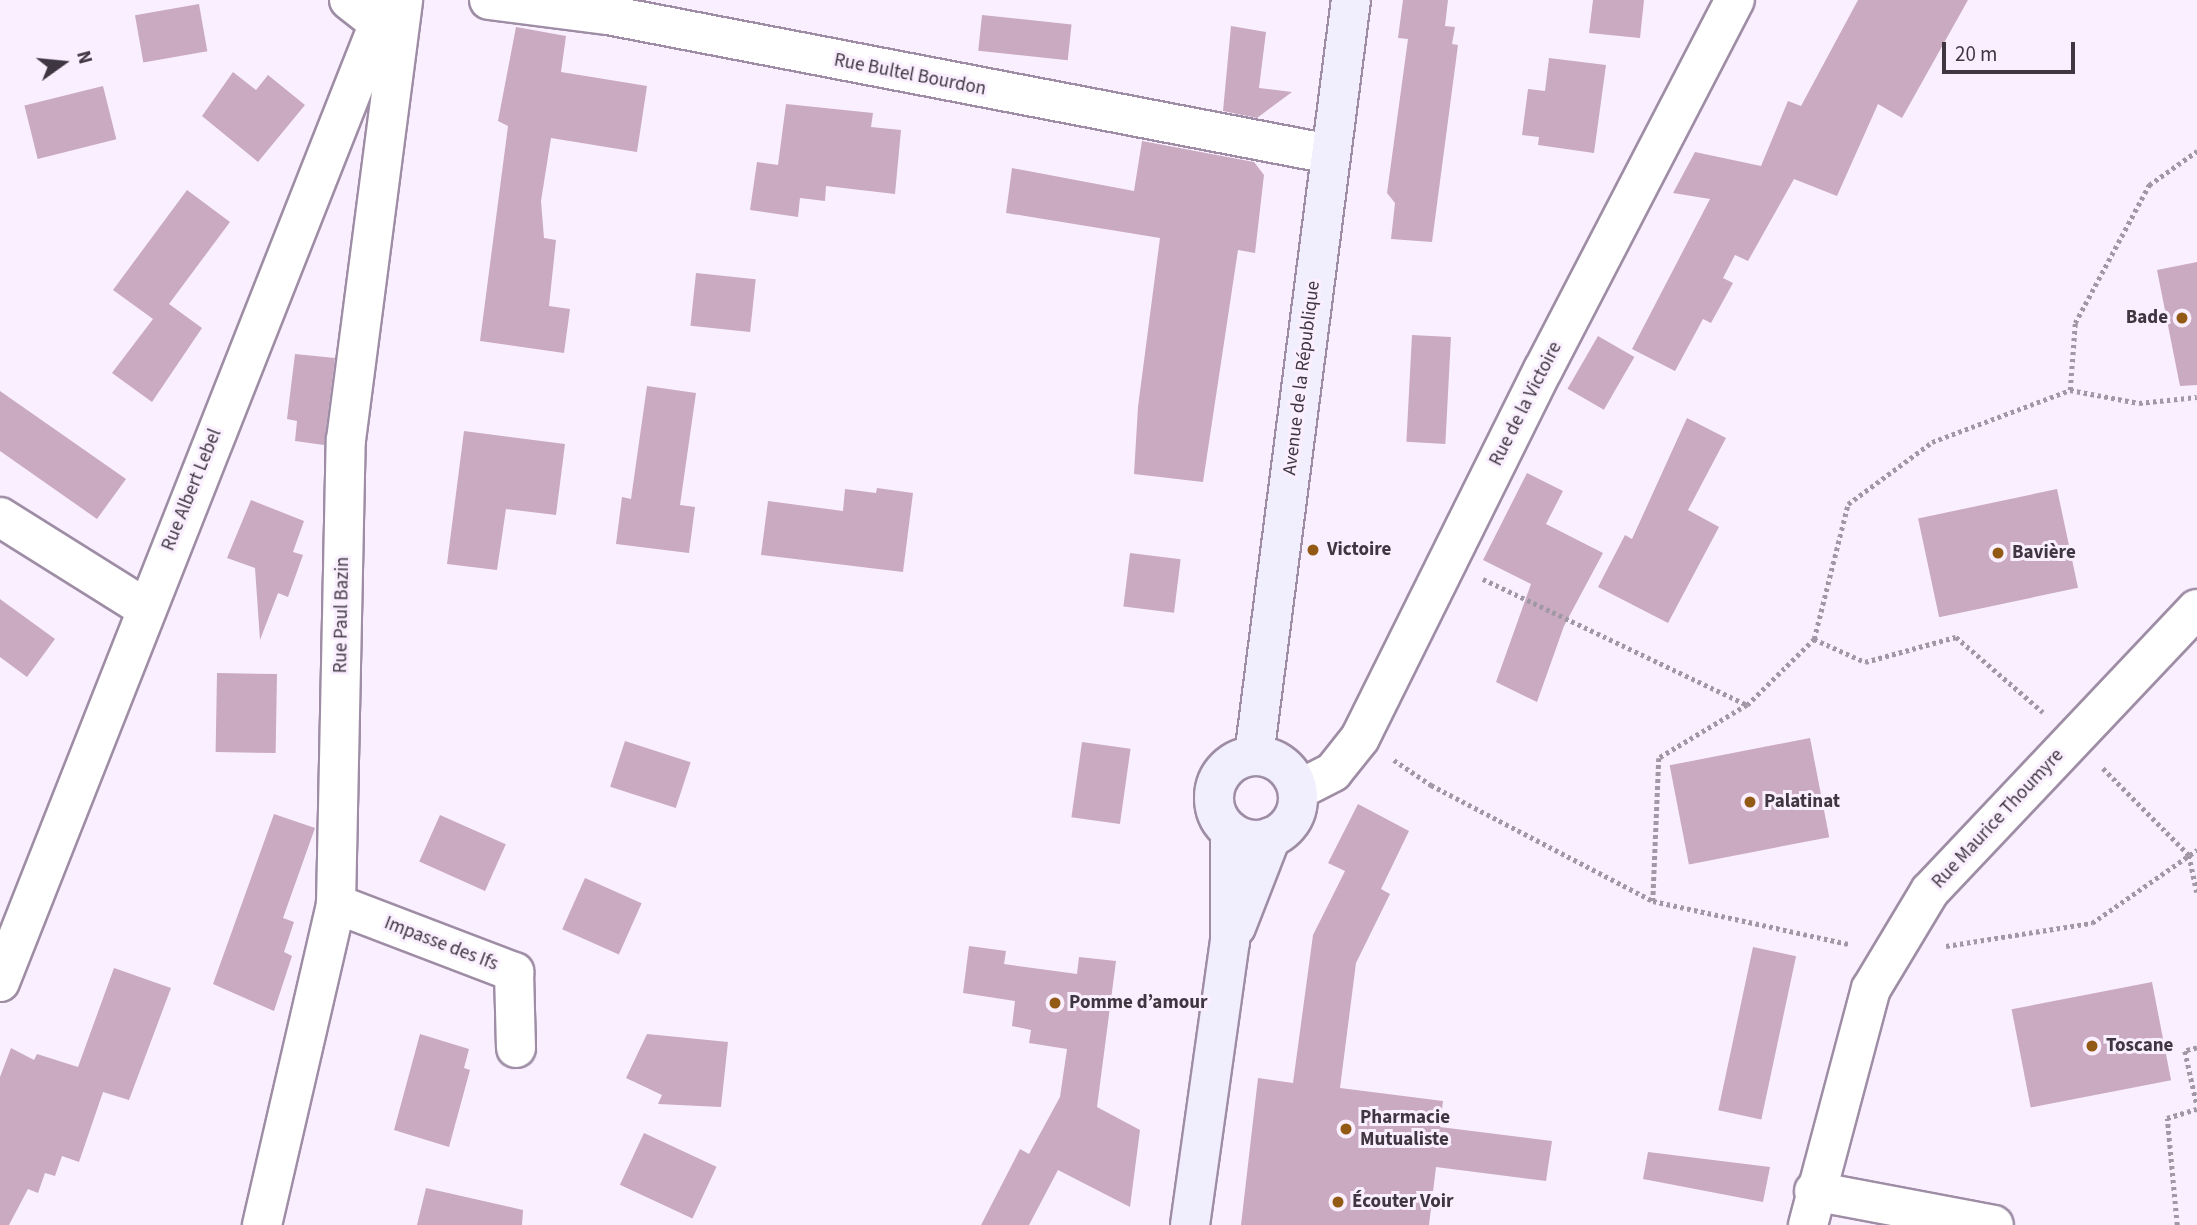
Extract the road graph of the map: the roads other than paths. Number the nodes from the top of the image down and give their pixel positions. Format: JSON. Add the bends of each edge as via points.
{"nodes":[{"id":1,"x":489,"y":0,"type":"edge"},
{"id":2,"x":1351,"y":0,"type":"edge"},
{"id":3,"x":1735,"y":0,"type":"edge"},
{"id":4,"x":380,"y":6,"type":"edge"},
{"id":5,"x":609,"y":8,"type":"edge"},
{"id":6,"x":1330,"y":154,"type":"junction"},
{"id":7,"x":0,"y":517,"type":"edge"},
{"id":8,"x":145,"y":608,"type":"junction"},
{"id":9,"x":2197,"y":610,"type":"edge"},
{"id":10,"x":1254,"y":755,"type":"junction"},
{"id":11,"x":1298,"y":790,"type":"junction"},
{"id":12,"x":1230,"y":831,"type":"junction"},
{"id":13,"x":1271,"y":837,"type":"junction"},
{"id":14,"x":336,"y":904,"type":"junction"},
{"id":15,"x":1230,"y":942,"type":"junction"},
{"id":16,"x":0,"y":982,"type":"edge"},
{"id":17,"x":516,"y":1048,"type":"dead end"},
{"id":18,"x":1811,"y":1208,"type":"edge"},
{"id":19,"x":262,"y":1225,"type":"edge"},
{"id":20,"x":1190,"y":1225,"type":"edge"},
{"id":21,"x":1994,"y":1225,"type":"edge"}],
"edges":[{"from":1,"to":5,"type":"street","name":"Rue Bultel Bourdon"},
{"from":2,"to":6,"type":"main road","name":"Avenue de la République"},
{"from":3,"to":11,"type":"street","name":"Rue de la Victoire","via":[[1360,738],[1333,772]]},
{"from":4,"to":8,"type":"street","name":"Rue Albert Lebel"},
{"from":4,"to":14,"type":"street","name":"Rue Paul Bazin","via":[[346,440]]},
{"from":5,"to":6,"type":"street","name":"Rue Bultel Bourdon"},
{"from":6,"to":10,"type":"main road","name":"Avenue de la République"},
{"from":7,"to":8,"type":"street"},
{"from":8,"to":16,"type":"street","name":"Rue Albert Lebel"},
{"from":9,"to":18,"type":"street","name":"Rue Maurice Thoumyre","via":[[1930,891],[1871,989]]},
{"from":10,"to":11,"type":"main road","via":[[1283,764]]},
{"from":10,"to":12,"type":"main road","via":[[1230,765],[1215,785],[1216,810]]},
{"from":11,"to":13,"type":"main road","via":[[1298,807],[1290,823]]},
{"from":12,"to":13,"type":"main road","via":[[1245,839]]},
{"from":12,"to":15,"type":"main road"},
{"from":13,"to":15,"type":"main road"},
{"from":14,"to":17,"type":"street","name":"Impasse des Ifs","via":[[514,972]]},
{"from":14,"to":19,"type":"street","name":"Rue Paul Bazin"},
{"from":15,"to":20,"type":"main road"},
{"from":18,"to":21,"type":"street"}]}
